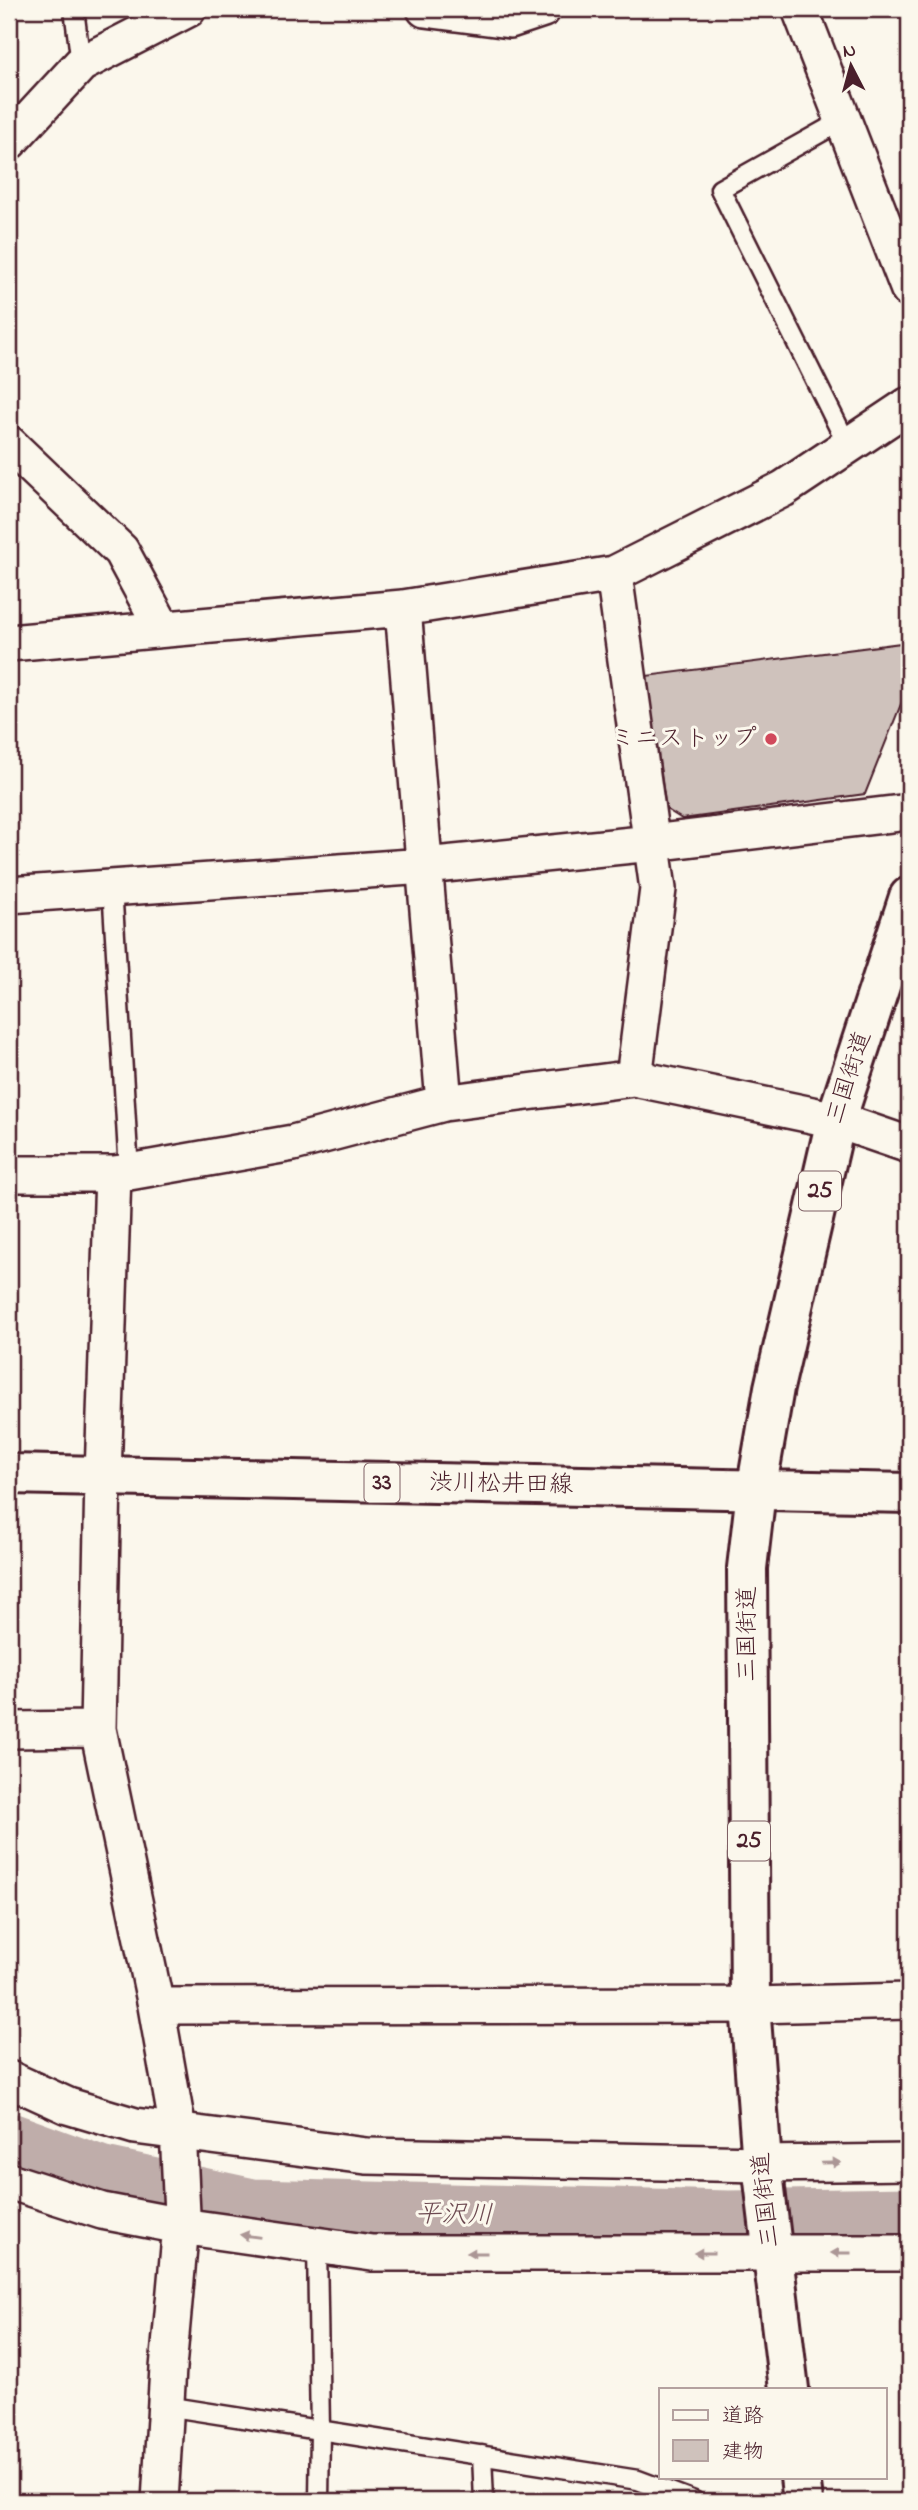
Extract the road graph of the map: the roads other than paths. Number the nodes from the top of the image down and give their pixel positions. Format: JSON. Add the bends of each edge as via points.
{"nodes":[{"id":1,"x":74,"y":9,"type":"edge"},
{"id":2,"x":188,"y":9,"type":"edge"},
{"id":3,"x":425,"y":9,"type":"edge"},
{"id":4,"x":543,"y":9,"type":"edge"},
{"id":5,"x":800,"y":9,"type":"edge"},
{"id":6,"x":81,"y":64,"type":"junction"},
{"id":7,"x":844,"y":120,"type":"junction"},
{"id":8,"x":9,"y":142,"type":"edge"},
{"id":9,"x":903,"y":257,"type":"edge"},
{"id":10,"x":909,"y":290,"type":"edge"},
{"id":11,"x":909,"y":405,"type":"edge"},
{"id":12,"x":9,"y":444,"type":"edge"},
{"id":13,"x":848,"y":446,"type":"junction"},
{"id":14,"x":614,"y":574,"type":"junction"},
{"id":15,"x":403,"y":608,"type":"junction"},
{"id":16,"x":163,"y":629,"type":"junction"},
{"id":17,"x":9,"y":643,"type":"edge"},
{"id":18,"x":909,"y":812,"type":"edge"},
{"id":19,"x":652,"y":843,"type":"junction"},
{"id":20,"x":425,"y":866,"type":"junction"},
{"id":21,"x":112,"y":886,"type":"junction"},
{"id":22,"x":9,"y":895,"type":"edge"},
{"id":23,"x":909,"y":897,"type":"edge"},
{"id":24,"x":634,"y":1078,"type":"junction"},
{"id":25,"x":444,"y":1103,"type":"junction"},
{"id":26,"x":836,"y":1120,"type":"junction"},
{"id":27,"x":909,"y":1145,"type":"edge"},
{"id":28,"x":121,"y":1173,"type":"junction"},
{"id":29,"x":9,"y":1174,"type":"edge"},
{"id":30,"x":9,"y":1474,"type":"edge"},
{"id":31,"x":103,"y":1476,"type":"junction"},
{"id":32,"x":756,"y":1491,"type":"junction"},
{"id":33,"x":909,"y":1493,"type":"edge"},
{"id":34,"x":9,"y":1730,"type":"edge"},
{"id":35,"x":98,"y":1730,"type":"junction"},
{"id":36,"x":909,"y":2001,"type":"edge"},
{"id":37,"x":750,"y":2005,"type":"junction"},
{"id":38,"x":156,"y":2006,"type":"junction"},
{"id":39,"x":9,"y":2079,"type":"edge"},
{"id":40,"x":179,"y":2143,"type":"junction"},
{"id":41,"x":909,"y":2162,"type":"edge"},
{"id":42,"x":764,"y":2177,"type":"junction"},
{"id":43,"x":9,"y":2181,"type":"edge"},
{"id":44,"x":181,"y":2220,"type":"junction"},
{"id":45,"x":317,"y":2246,"type":"junction"},
{"id":46,"x":772,"y":2249,"type":"junction"},
{"id":47,"x":909,"y":2253,"type":"edge"},
{"id":48,"x":789,"y":2388,"type":"edge"},
{"id":49,"x":166,"y":2406,"type":"junction"},
{"id":50,"x":320,"y":2430,"type":"junction"},
{"id":51,"x":482,"y":2455,"type":"junction"},
{"id":52,"x":800,"y":2478,"type":"edge"},
{"id":53,"x":160,"y":2501,"type":"edge"},
{"id":54,"x":319,"y":2501,"type":"edge"},
{"id":55,"x":484,"y":2501,"type":"edge"},
{"id":56,"x":694,"y":2501,"type":"edge"},
{"id":57,"x":803,"y":2501,"type":"edge"}],
"edges":[{"from":1,"to":6,"type":"lane"},
{"from":2,"to":6,"type":"street"},
{"from":3,"to":4,"type":"street","via":[[510,20]]},
{"from":5,"to":7,"type":"street"},
{"from":6,"to":8,"type":"street"},
{"from":7,"to":9,"type":"street"},
{"from":7,"to":13,"type":"lane","via":[[720,189]]},
{"from":9,"to":10,"type":"street"},
{"from":11,"to":13,"type":"street"},
{"from":12,"to":16,"type":"street","via":[[121,551]]},
{"from":13,"to":14,"type":"street","via":[[783,489]]},
{"from":14,"to":15,"type":"street"},
{"from":14,"to":19,"type":"street"},
{"from":15,"to":16,"type":"street"},
{"from":15,"to":20,"type":"street"},
{"from":16,"to":17,"type":"street"},
{"from":18,"to":19,"type":"street"},
{"from":19,"to":20,"type":"street"},
{"from":19,"to":24,"type":"street","via":[[658,889]]},
{"from":20,"to":21,"type":"street"},
{"from":20,"to":25,"type":"street"},
{"from":21,"to":22,"type":"street"},
{"from":21,"to":28,"type":"lane"},
{"from":23,"to":26,"type":"main road","name":"三国街道","number":"25"},
{"from":24,"to":25,"type":"street"},
{"from":24,"to":26,"type":"street"},
{"from":25,"to":28,"type":"street","via":[[293,1143]]},
{"from":26,"to":27,"type":"street"},
{"from":26,"to":32,"type":"main road","name":"三国街道","number":"25","via":[[774,1388]]},
{"from":28,"to":29,"type":"street"},
{"from":28,"to":31,"type":"street"},
{"from":30,"to":31,"type":"main road","name":"渋川松井田線","number":"33"},
{"from":31,"to":32,"type":"main road","name":"渋川松井田線","number":"33"},
{"from":31,"to":35,"type":"street"},
{"from":32,"to":33,"type":"main road","name":"渋川松井田線","number":"33"},
{"from":32,"to":37,"type":"main road","name":"三国街道","number":"25","via":[[747,1568]]},
{"from":34,"to":35,"type":"street"},
{"from":35,"to":38,"type":"street"},
{"from":36,"to":37,"type":"street"},
{"from":37,"to":38,"type":"street"},
{"from":37,"to":42,"type":"main road","name":"三国街道","number":"25"},
{"from":38,"to":40,"type":"street"},
{"from":39,"to":40,"type":"street","via":[[68,2106]]},
{"from":40,"to":42,"type":"street","via":[[235,2140],[366,2156]]},
{"from":40,"to":44,"type":"street"},
{"from":42,"to":41,"type":"street","one_way":true},
{"from":42,"to":46,"type":"main road","name":"三国街道","number":"25"},
{"from":43,"to":44,"type":"street","via":[[102,2211]]},
{"from":45,"to":44,"type":"street","one_way":true},
{"from":44,"to":49,"type":"street"},
{"from":46,"to":45,"type":"street","one_way":true,"via":[[372,2253]]},
{"from":45,"to":50,"type":"lane"},
{"from":47,"to":46,"type":"street","one_way":true},
{"from":46,"to":48,"type":"main road","name":"三国街道","number":"25"},
{"from":49,"to":50,"type":"lane"},
{"from":49,"to":53,"type":"street"},
{"from":50,"to":51,"type":"lane"},
{"from":50,"to":54,"type":"lane"},
{"from":51,"to":55,"type":"lane"},
{"from":51,"to":56,"type":"lane","via":[[638,2480]]},
{"from":52,"to":57,"type":"main road"}]}
